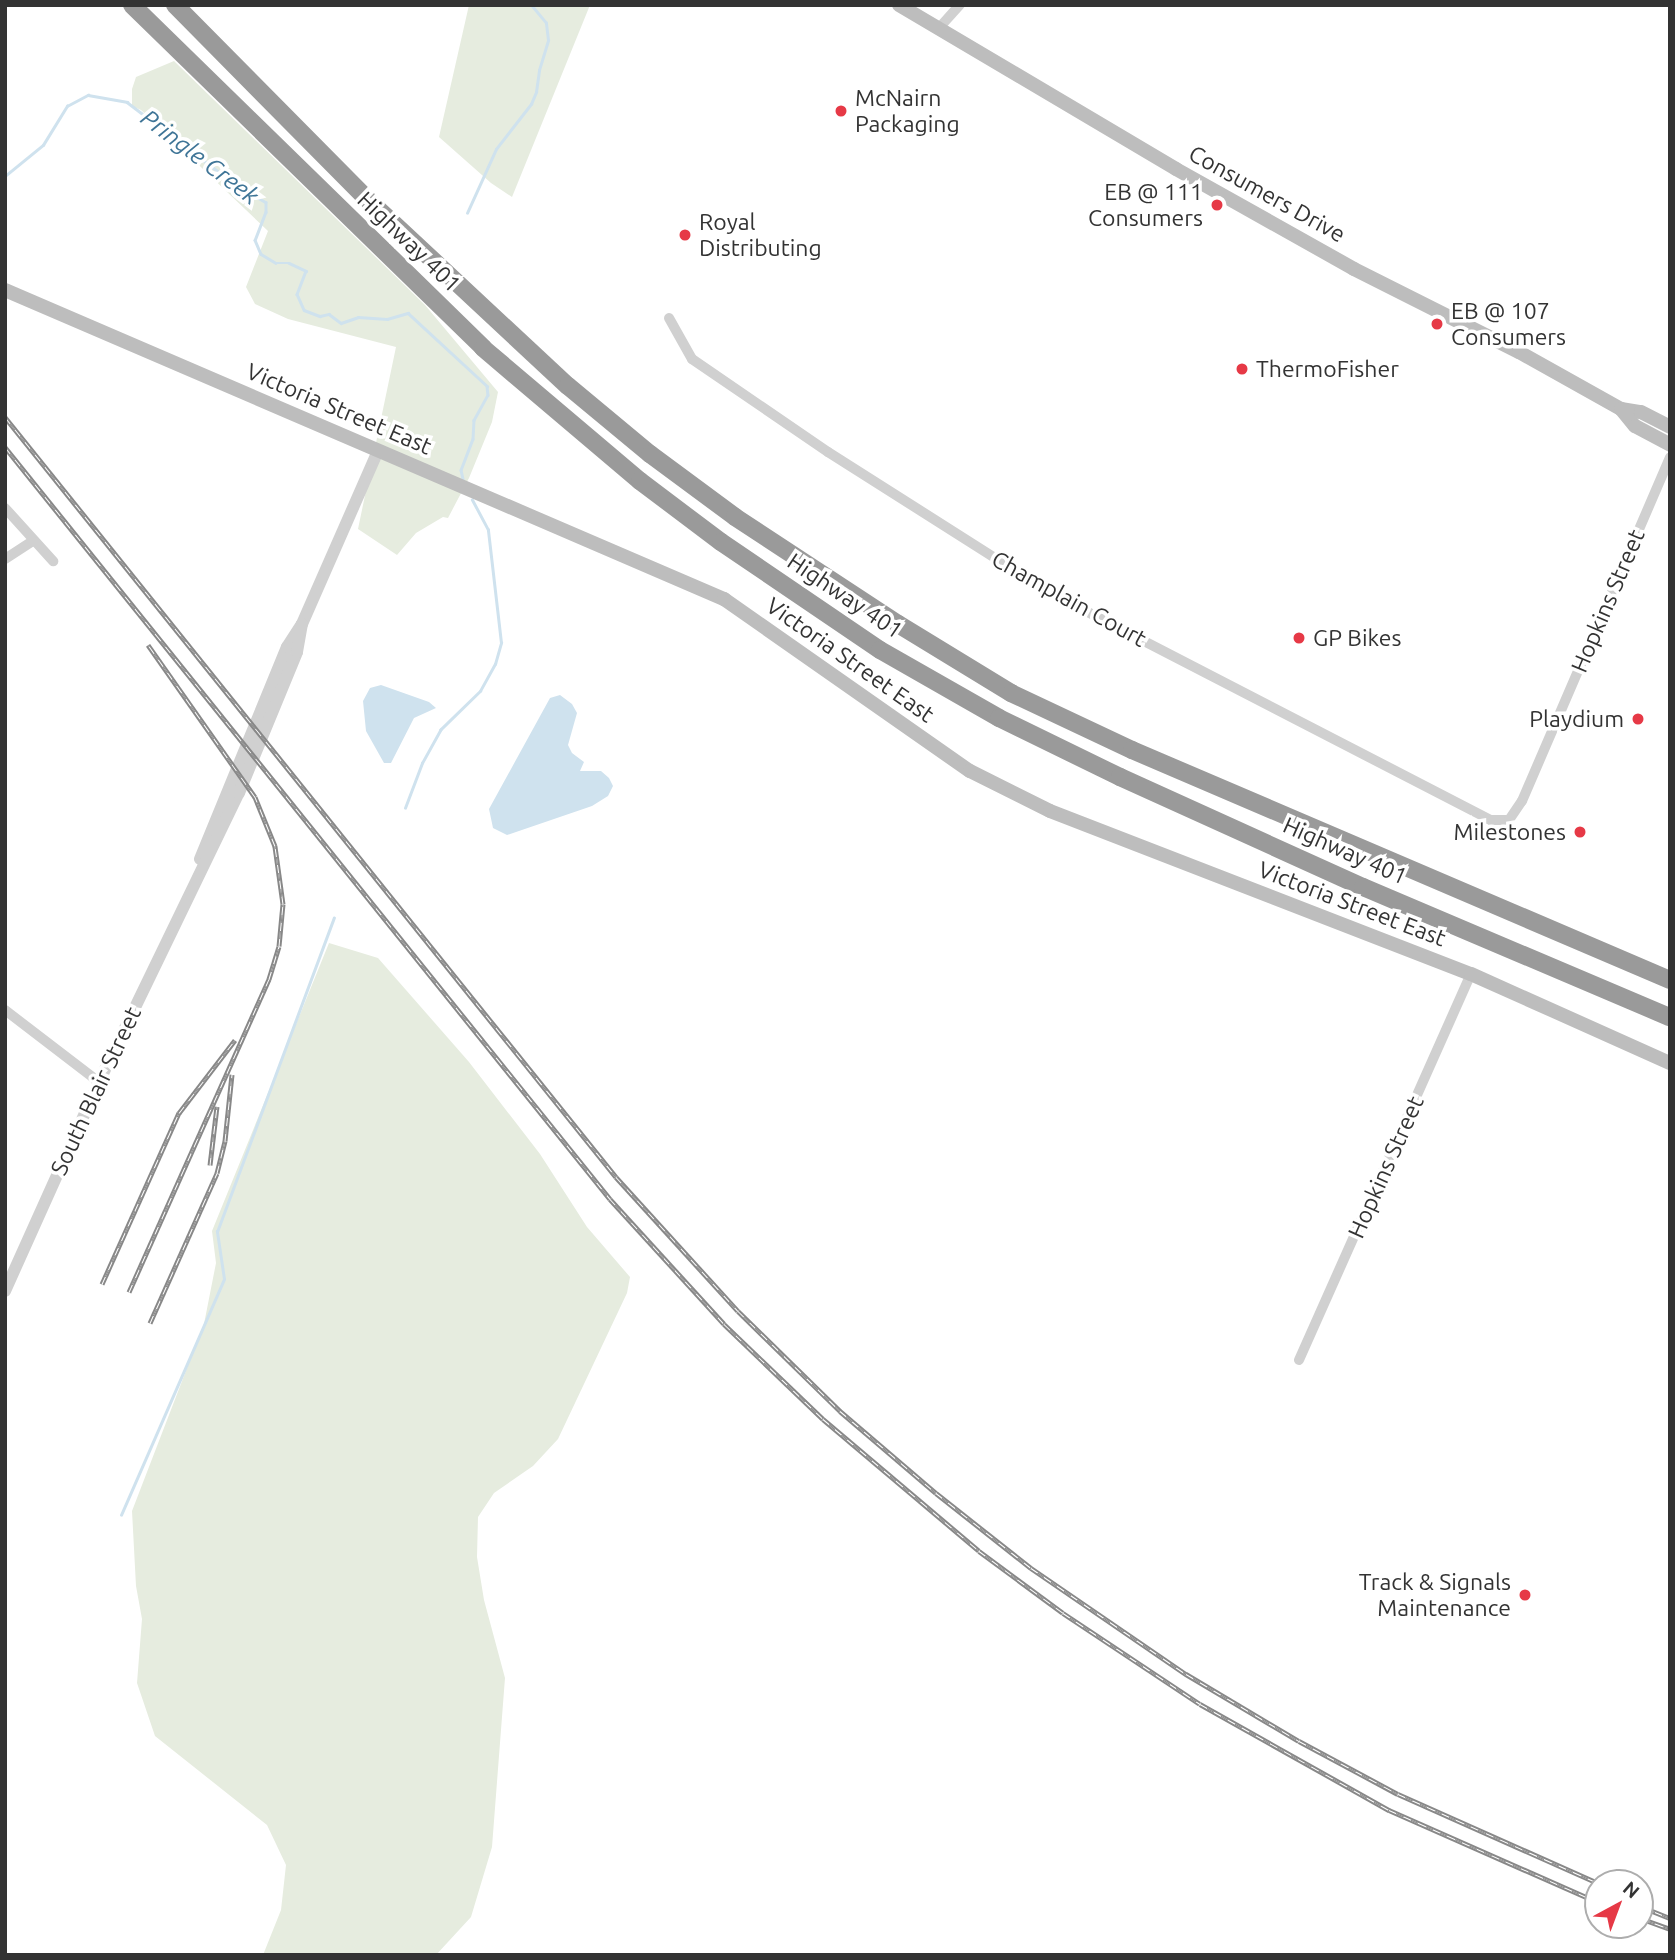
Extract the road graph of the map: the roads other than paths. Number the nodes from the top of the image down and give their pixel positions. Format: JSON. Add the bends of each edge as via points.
{"nodes":[{"id":1,"x":132,"y":5,"type":"edge"},
{"id":2,"x":175,"y":5,"type":"edge"},
{"id":3,"x":899,"y":5,"type":"edge"},
{"id":4,"x":960,"y":5,"type":"edge"},
{"id":5,"x":939,"y":28,"type":"junction"},
{"id":6,"x":5,"y":290,"type":"edge"},
{"id":7,"x":668,"y":318,"type":"dead end"},
{"id":8,"x":1621,"y":409,"type":"junction"},
{"id":9,"x":1670,"y":427,"type":"edge"},
{"id":10,"x":1670,"y":445,"type":"edge"},
{"id":11,"x":378,"y":452,"type":"junction"},
{"id":12,"x":1670,"y":458,"type":"edge"},
{"id":13,"x":5,"y":508,"type":"edge"},
{"id":14,"x":33,"y":541,"type":"junction"},
{"id":15,"x":5,"y":559,"type":"edge"},
{"id":16,"x":53,"y":561,"type":"dead end"},
{"id":17,"x":1509,"y":820,"type":"joint"},
{"id":18,"x":1471,"y":974,"type":"junction"},
{"id":19,"x":1670,"y":980,"type":"edge"},
{"id":20,"x":5,"y":1010,"type":"edge"},
{"id":21,"x":1670,"y":1017,"type":"edge"},
{"id":22,"x":1670,"y":1063,"type":"edge"},
{"id":23,"x":99,"y":1082,"type":"junction"},
{"id":24,"x":5,"y":1291,"type":"edge"},
{"id":25,"x":1299,"y":1360,"type":"dead end"}],
"edges":[{"from":1,"to":21,"type":"highway","name":"Highway 401","via":[[483,348],[640,481],[880,650],[999,718],[1120,777],[1363,887]]},
{"from":2,"to":19,"type":"highway","name":"Highway 401","via":[[365,197],[568,386],[735,517],[886,616],[1012,693],[1132,750]]},
{"from":3,"to":5,"type":"main road","name":"Consumers Drive"},
{"from":4,"to":5,"type":"street"},
{"from":5,"to":8,"type":"main road","name":"Consumers Drive","via":[[1344,263]]},
{"from":6,"to":11,"type":"main road","name":"Victoria Street East"},
{"from":7,"to":17,"type":"street","name":"Champlain Court","via":[[692,359],[1047,591],[1490,820]]},
{"from":8,"to":9,"type":"main road","name":"Consumers Drive","via":[[1641,412]]},
{"from":8,"to":10,"type":"main road","name":"Consumers Drive","via":[[1635,426]]},
{"from":11,"to":18,"type":"main road","name":"Victoria Street East","via":[[724,599],[970,771],[1050,811]]},
{"from":11,"to":23,"type":"street","name":"South Blair Street","via":[[302,624],[292,665],[239,793]]},
{"from":12,"to":17,"type":"street","name":"Hopkins Street","via":[[1522,801]]},
{"from":13,"to":14,"type":"street"},
{"from":14,"to":15,"type":"street"},
{"from":14,"to":16,"type":"street"},
{"from":18,"to":22,"type":"main road","name":"Victoria Street East"},
{"from":18,"to":25,"type":"street","name":"Hopkins Street"},
{"from":20,"to":23,"type":"street"},
{"from":23,"to":24,"type":"street","name":"South Blair Street"}]}
